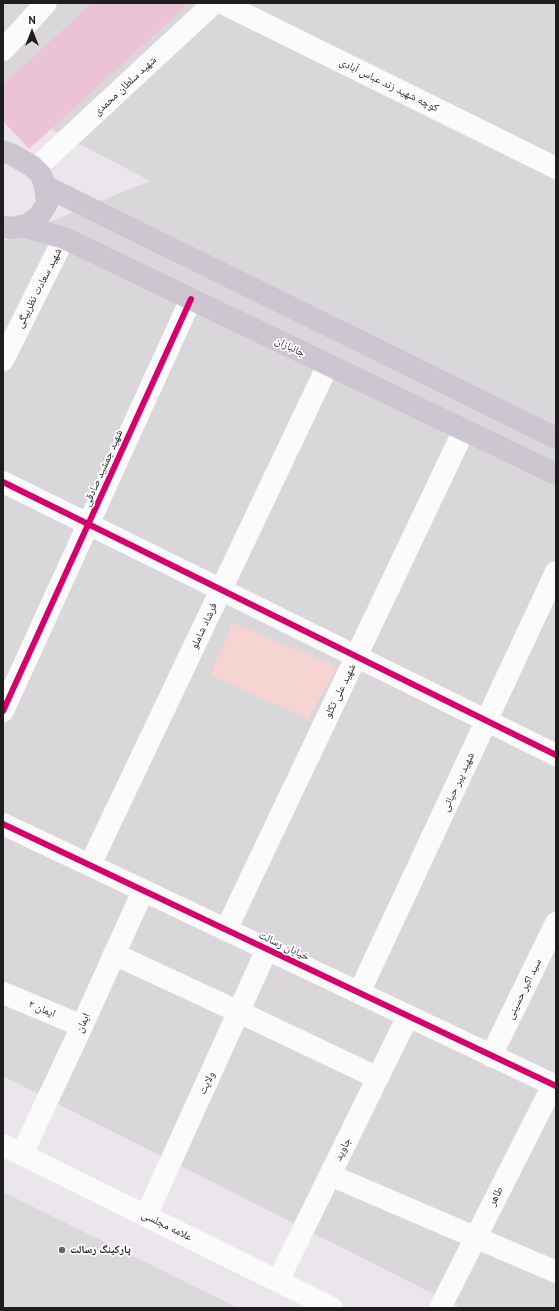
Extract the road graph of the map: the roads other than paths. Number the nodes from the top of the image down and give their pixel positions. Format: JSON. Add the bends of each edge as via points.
{"nodes":[{"id":1,"x":46,"y":3,"type":"edge"},
{"id":2,"x":214,"y":3,"type":"edge"},
{"id":3,"x":222,"y":3,"type":"edge"},
{"id":4,"x":3,"y":50,"type":"edge"},
{"id":5,"x":3,"y":151,"type":"edge"},
{"id":6,"x":556,"y":168,"type":"edge"},
{"id":7,"x":40,"y":178,"type":"junction"},
{"id":8,"x":13,"y":226,"type":"edge"},
{"id":9,"x":64,"y":238,"type":"junction"},
{"id":10,"x":191,"y":299,"type":"junction"},
{"id":11,"x":3,"y":360,"type":"edge"},
{"id":12,"x":328,"y":365,"type":"junction"},
{"id":13,"x":464,"y":430,"type":"junction"},
{"id":14,"x":556,"y":438,"type":"edge"},
{"id":15,"x":556,"y":474,"type":"edge"},
{"id":16,"x":3,"y":482,"type":"edge"},
{"id":17,"x":88,"y":524,"type":"junction"},
{"id":18,"x":556,"y":572,"type":"edge"},
{"id":19,"x":221,"y":590,"type":"junction"},
{"id":20,"x":357,"y":657,"type":"junction"},
{"id":21,"x":3,"y":711,"type":"edge"},
{"id":22,"x":486,"y":721,"type":"junction"},
{"id":23,"x":556,"y":755,"type":"edge"},
{"id":24,"x":3,"y":824,"type":"edge"},
{"id":25,"x":90,"y":866,"type":"junction"},
{"id":26,"x":143,"y":891,"type":"junction"},
{"id":27,"x":556,"y":923,"type":"edge"},
{"id":28,"x":226,"y":930,"type":"junction"},
{"id":29,"x":267,"y":949,"type":"junction"},
{"id":30,"x":114,"y":954,"type":"junction"},
{"id":31,"x":3,"y":993,"type":"edge"},
{"id":32,"x":359,"y":993,"type":"junction"},
{"id":33,"x":239,"y":1012,"type":"junction"},
{"id":34,"x":408,"y":1016,"type":"junction"},
{"id":35,"x":82,"y":1026,"type":"junction"},
{"id":36,"x":491,"y":1056,"type":"junction"},
{"id":37,"x":378,"y":1078,"type":"junction"},
{"id":38,"x":555,"y":1085,"type":"edge"},
{"id":39,"x":3,"y":1145,"type":"edge"},
{"id":40,"x":22,"y":1154,"type":"junction"},
{"id":41,"x":330,"y":1175,"type":"junction"},
{"id":42,"x":146,"y":1216,"type":"junction"},
{"id":43,"x":476,"y":1237,"type":"junction"},
{"id":44,"x":556,"y":1272,"type":"edge"},
{"id":45,"x":278,"y":1281,"type":"junction"},
{"id":46,"x":332,"y":1308,"type":"edge"},
{"id":47,"x":440,"y":1308,"type":"edge"}],
"edges":[{"from":1,"to":4,"type":"street"},
{"from":2,"to":7,"type":"street","name":"شهید سلطان محمدی"},
{"from":3,"to":6,"type":"street","name":"کوچه شهید زند عباس آبادی"},
{"from":5,"to":7,"type":"main road","via":[[32,166]]},
{"from":7,"to":8,"type":"main road","via":[[47,203],[40,215],[29,224]]},
{"from":7,"to":14,"type":"main road"},
{"from":8,"to":9,"type":"main road","name":"جانبازان"},
{"from":9,"to":10,"type":"main road","name":"جانبازان"},
{"from":9,"to":11,"type":"street","name":"شهید سعادت نظربیگی"},
{"from":10,"to":12,"type":"main road","name":"جانبازان"},
{"from":10,"to":17,"type":"street","name":"شهید جمشید صادقی"},
{"from":12,"to":13,"type":"main road","name":"جانبازان"},
{"from":12,"to":19,"type":"street","name":"فرشاد شاملو"},
{"from":13,"to":15,"type":"main road","name":"جانبازان"},
{"from":13,"to":20,"type":"street","name":"شهید علی تکلو"},
{"from":16,"to":17,"type":"street"},
{"from":17,"to":19,"type":"street"},
{"from":17,"to":21,"type":"street","name":"شهید جمشید صادقی"},
{"from":18,"to":22,"type":"street","name":"شهید پیر حیاتی"},
{"from":19,"to":20,"type":"street"},
{"from":19,"to":25,"type":"street","name":"فرشاد شاملو"},
{"from":20,"to":22,"type":"street"},
{"from":20,"to":28,"type":"street","name":"شهید علی تکلو"},
{"from":22,"to":23,"type":"street"},
{"from":22,"to":32,"type":"street","name":"شهید پیر حیاتی"},
{"from":24,"to":25,"type":"street","name":"خیابان رسالت"},
{"from":25,"to":26,"type":"street","name":"خیابان رسالت"},
{"from":26,"to":28,"type":"street","name":"خیابان رسالت"},
{"from":26,"to":30,"type":"street","name":"ایمان"},
{"from":27,"to":36,"type":"street","name":"سید اکبر حسینی"},
{"from":28,"to":29,"type":"street","name":"خیابان رسالت"},
{"from":29,"to":32,"type":"street","name":"خیابان رسالت"},
{"from":29,"to":33,"type":"street","name":"ولایت"},
{"from":30,"to":33,"type":"street"},
{"from":30,"to":35,"type":"street","name":"ایمان"},
{"from":31,"to":35,"type":"street","name":"ایمان ۲"},
{"from":32,"to":34,"type":"street","name":"خیابان رسالت"},
{"from":33,"to":37,"type":"street"},
{"from":33,"to":42,"type":"street","name":"ولایت"},
{"from":34,"to":36,"type":"street","name":"خیابان رسالت"},
{"from":34,"to":37,"type":"street","name":"جاوید"},
{"from":35,"to":40,"type":"street","name":"ایمان"},
{"from":36,"to":38,"type":"street","name":"خیابان رسالت"},
{"from":37,"to":41,"type":"street","name":"جاوید"},
{"from":38,"to":43,"type":"street","name":"طاهر"},
{"from":39,"to":40,"type":"street","name":"علامه مجلسی"},
{"from":40,"to":42,"type":"street","name":"علامه مجلسی"},
{"from":41,"to":43,"type":"street"},
{"from":41,"to":45,"type":"street","name":"جاوید"},
{"from":42,"to":45,"type":"street","name":"علامه مجلسی"},
{"from":43,"to":44,"type":"street"},
{"from":43,"to":47,"type":"street","name":"طاهر"},
{"from":45,"to":46,"type":"street","name":"علامه مجلسی"}]}
